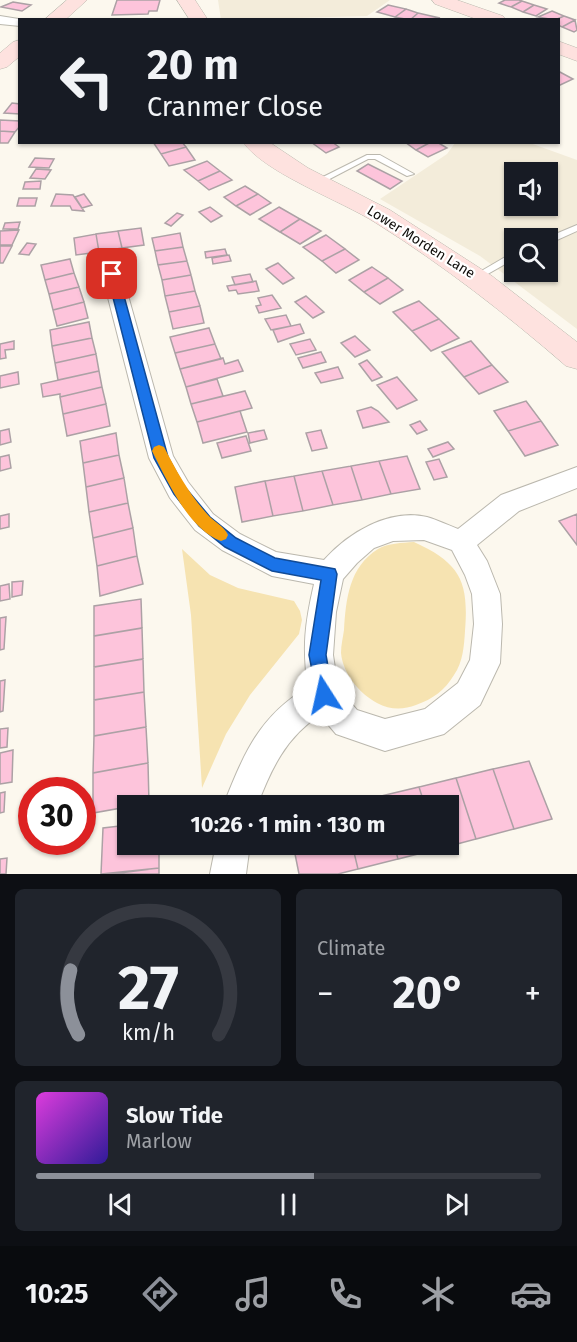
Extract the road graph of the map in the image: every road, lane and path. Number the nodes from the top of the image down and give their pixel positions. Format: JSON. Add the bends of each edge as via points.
{"nodes":[{"id":1,"x":78,"y":0,"type":"edge"},
{"id":2,"x":186,"y":0,"type":"edge"},
{"id":3,"x":441,"y":0,"type":"edge"},
{"id":4,"x":199,"y":12,"type":"edge"},
{"id":5,"x":56,"y":18,"type":"edge"},
{"id":6,"x":491,"y":18,"type":"edge"},
{"id":7,"x":0,"y":20,"type":"edge"},
{"id":8,"x":18,"y":22,"type":"edge"},
{"id":9,"x":18,"y":47,"type":"edge"},
{"id":10,"x":560,"y":48,"type":"edge"},
{"id":11,"x":577,"y":55,"type":"edge"},
{"id":12,"x":0,"y":63,"type":"edge"},
{"id":13,"x":257,"y":144,"type":"edge"},
{"id":14,"x":410,"y":174,"type":"dead end"},
{"id":15,"x":317,"y":182,"type":"junction"},
{"id":16,"x":577,"y":228,"type":"edge"},
{"id":17,"x":558,"y":237,"type":"edge"},
{"id":18,"x":504,"y":261,"type":"edge"},
{"id":19,"x":112,"y":274,"type":"dead end"},
{"id":20,"x":476,"y":277,"type":"junction"},
{"id":21,"x":577,"y":358,"type":"edge"},
{"id":22,"x":577,"y":477,"type":"edge"},
{"id":23,"x":461,"y":542,"type":"junction"},
{"id":24,"x":330,"y":574,"type":"junction"},
{"id":25,"x":324,"y":695,"type":"junction"},
{"id":26,"x":244,"y":795,"type":"edge"},
{"id":27,"x":231,"y":855,"type":"edge"},
{"id":28,"x":228,"y":874,"type":"edge"}],
"edges":[{"from":1,"to":5,"type":"street"},
{"from":2,"to":4,"type":"street"},
{"from":3,"to":6,"type":"street"},
{"from":7,"to":8,"type":"street"},
{"from":9,"to":12,"type":"street"},
{"from":10,"to":11,"type":"street"},
{"from":13,"to":15,"type":"street","name":"Lower Morden Lane"},
{"from":14,"to":15,"type":"lane","via":[[377,157],[368,157]]},
{"from":15,"to":20,"type":"street","name":"Lower Morden Lane","via":[[387,219]]},
{"from":16,"to":17,"type":"lane"},
{"from":18,"to":20,"type":"lane"},
{"from":19,"to":24,"type":"street","via":[[161,458],[179,490],[204,522],[231,543],[272,564]]},
{"from":20,"to":21,"type":"street","name":"Lower Morden Lane"},
{"from":22,"to":23,"type":"street","via":[[510,503]]},
{"from":23,"to":24,"type":"street","via":[[425,528],[392,529],[365,540]]},
{"from":23,"to":25,"type":"street","via":[[486,594],[488,624],[485,663],[469,694],[433,723],[386,735],[346,723]]},
{"from":24,"to":25,"type":"street","via":[[318,655]]},
{"from":25,"to":26,"type":"street","via":[[298,709],[274,732]]},
{"from":27,"to":28,"type":"street"}]}
